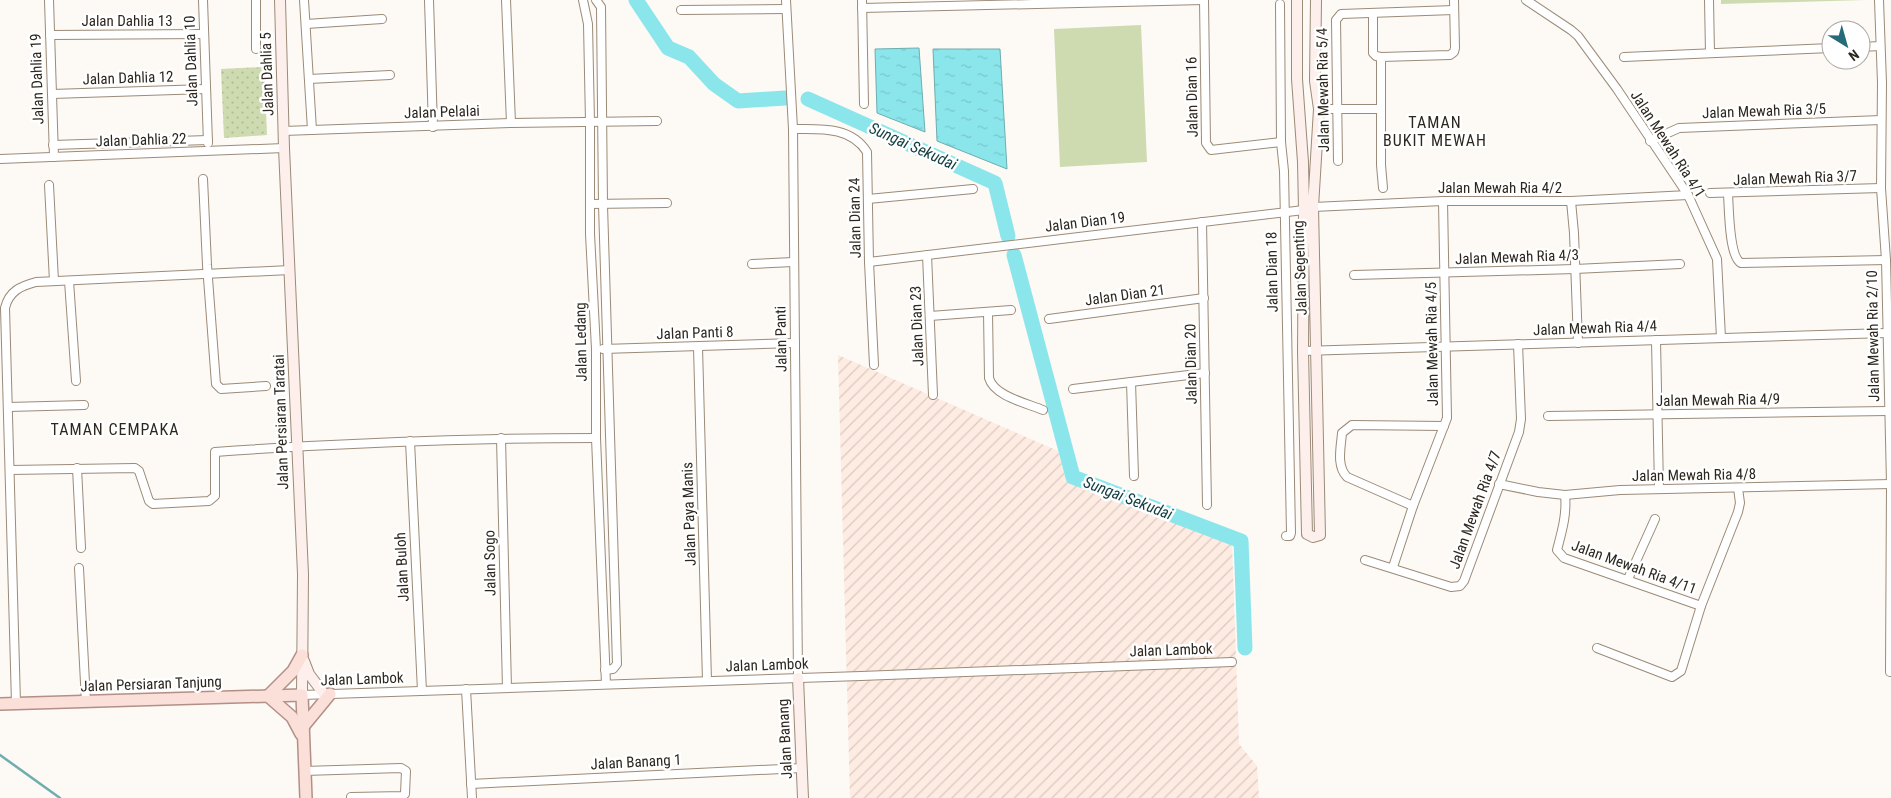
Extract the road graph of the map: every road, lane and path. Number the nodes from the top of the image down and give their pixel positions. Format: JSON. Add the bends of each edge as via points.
{"nodes":[{"id":1,"x":49,"y":0,"type":"edge"},
{"id":2,"x":203,"y":0,"type":"edge"},
{"id":3,"x":256,"y":0,"type":"edge"},
{"id":4,"x":280,"y":0,"type":"edge"},
{"id":5,"x":304,"y":0,"type":"edge"},
{"id":6,"x":429,"y":0,"type":"edge"},
{"id":7,"x":506,"y":0,"type":"edge"},
{"id":8,"x":583,"y":0,"type":"edge"},
{"id":9,"x":596,"y":0,"type":"edge"},
{"id":10,"x":786,"y":0,"type":"edge"},
{"id":11,"x":1204,"y":0,"type":"edge"},
{"id":12,"x":1297,"y":0,"type":"edge"},
{"id":13,"x":1316,"y":0,"type":"edge"},
{"id":14,"x":1454,"y":0,"type":"edge"},
{"id":15,"x":1526,"y":0,"type":"edge"},
{"id":16,"x":1708,"y":0,"type":"edge"},
{"id":17,"x":1879,"y":0,"type":"edge"},
{"id":18,"x":1028,"y":2,"type":"edge"},
{"id":19,"x":944,"y":3,"type":"edge"},
{"id":20,"x":862,"y":4,"type":"edge"},
{"id":21,"x":1280,"y":4,"type":"dead end"},
{"id":22,"x":786,"y":9,"type":"junction"},
{"id":23,"x":681,"y":10,"type":"dead end"},
{"id":24,"x":1454,"y":10,"type":"junction"},
{"id":25,"x":1373,"y":13,"type":"junction"},
{"id":26,"x":382,"y":19,"type":"dead end"},
{"id":27,"x":306,"y":24,"type":"junction"},
{"id":28,"x":1297,"y":31,"type":"junction"},
{"id":29,"x":1316,"y":32,"type":"junction"},
{"id":30,"x":204,"y":34,"type":"junction"},
{"id":31,"x":50,"y":35,"type":"junction"},
{"id":32,"x":1871,"y":46,"type":"edge"},
{"id":33,"x":1880,"y":46,"type":"junction"},
{"id":34,"x":1821,"y":48,"type":"edge"},
{"id":35,"x":256,"y":49,"type":"dead end"},
{"id":36,"x":1710,"y":52,"type":"junction"},
{"id":37,"x":1381,"y":57,"type":"junction"},
{"id":38,"x":1624,"y":57,"type":"dead end"},
{"id":39,"x":390,"y":75,"type":"dead end"},
{"id":40,"x":309,"y":79,"type":"junction"},
{"id":41,"x":1316,"y":81,"type":"junction"},
{"id":42,"x":1298,"y":86,"type":"junction"},
{"id":43,"x":206,"y":89,"type":"junction"},
{"id":44,"x":52,"y":94,"type":"junction"},
{"id":45,"x":864,"y":104,"type":"dead end"},
{"id":46,"x":1319,"y":109,"type":"junction"},
{"id":47,"x":1338,"y":109,"type":"junction"},
{"id":48,"x":1380,"y":109,"type":"junction"},
{"id":49,"x":1881,"y":120,"type":"junction"},
{"id":50,"x":657,"y":121,"type":"dead end"},
{"id":51,"x":590,"y":122,"type":"junction"},
{"id":52,"x":601,"y":122,"type":"junction"},
{"id":53,"x":511,"y":123,"type":"junction"},
{"id":54,"x":433,"y":127,"type":"junction"},
{"id":55,"x":793,"y":129,"type":"junction"},
{"id":56,"x":312,"y":130,"type":"junction"},
{"id":57,"x":283,"y":131,"type":"junction"},
{"id":58,"x":208,"y":140,"type":"junction"},
{"id":59,"x":1650,"y":141,"type":"junction"},
{"id":60,"x":1281,"y":142,"type":"junction"},
{"id":61,"x":53,"y":144,"type":"junction"},
{"id":62,"x":284,"y":148,"type":"junction"},
{"id":63,"x":0,"y":150,"type":"edge"},
{"id":64,"x":208,"y":151,"type":"junction"},
{"id":65,"x":54,"y":157,"type":"junction"},
{"id":66,"x":0,"y":159,"type":"edge"},
{"id":67,"x":1338,"y":161,"type":"dead end"},
{"id":68,"x":203,"y":179,"type":"dead end"},
{"id":69,"x":49,"y":185,"type":"dead end"},
{"id":70,"x":1383,"y":188,"type":"dead end"},
{"id":71,"x":1881,"y":188,"type":"junction"},
{"id":72,"x":973,"y":189,"type":"dead end"},
{"id":73,"x":1710,"y":193,"type":"dead end"},
{"id":74,"x":1728,"y":194,"type":"junction"},
{"id":75,"x":1688,"y":195,"type":"junction"},
{"id":76,"x":868,"y":200,"type":"junction"},
{"id":77,"x":1443,"y":201,"type":"junction"},
{"id":78,"x":1571,"y":201,"type":"junction"},
{"id":79,"x":667,"y":203,"type":"dead end"},
{"id":80,"x":590,"y":204,"type":"junction"},
{"id":81,"x":603,"y":204,"type":"junction"},
{"id":82,"x":1309,"y":208,"type":"junction"},
{"id":83,"x":1284,"y":212,"type":"junction"},
{"id":84,"x":1202,"y":222,"type":"junction"},
{"id":85,"x":927,"y":255,"type":"junction"},
{"id":86,"x":1886,"y":260,"type":"junction"},
{"id":87,"x":793,"y":262,"type":"junction"},
{"id":88,"x":869,"y":262,"type":"junction"},
{"id":89,"x":752,"y":264,"type":"dead end"},
{"id":90,"x":1680,"y":264,"type":"dead end"},
{"id":91,"x":1575,"y":269,"type":"junction"},
{"id":92,"x":290,"y":270,"type":"junction"},
{"id":93,"x":1444,"y":273,"type":"junction"},
{"id":94,"x":208,"y":274,"type":"junction"},
{"id":95,"x":1354,"y":275,"type":"dead end"},
{"id":96,"x":54,"y":281,"type":"junction"},
{"id":97,"x":69,"y":281,"type":"junction"},
{"id":98,"x":1204,"y":298,"type":"junction"},
{"id":99,"x":1011,"y":310,"type":"dead end"},
{"id":100,"x":988,"y":312,"type":"junction"},
{"id":101,"x":930,"y":316,"type":"junction"},
{"id":102,"x":1049,"y":318,"type":"dead end"},
{"id":103,"x":1887,"y":334,"type":"junction"},
{"id":104,"x":1721,"y":338,"type":"junction"},
{"id":105,"x":1656,"y":340,"type":"junction"},
{"id":106,"x":796,"y":343,"type":"junction"},
{"id":107,"x":1578,"y":343,"type":"junction"},
{"id":108,"x":1518,"y":344,"type":"junction"},
{"id":109,"x":1446,"y":346,"type":"junction"},
{"id":110,"x":698,"y":347,"type":"junction"},
{"id":111,"x":596,"y":349,"type":"junction"},
{"id":112,"x":608,"y":349,"type":"junction"},
{"id":113,"x":1304,"y":350,"type":"junction"},
{"id":114,"x":1317,"y":350,"type":"junction"},
{"id":115,"x":874,"y":366,"type":"dead end"},
{"id":116,"x":1205,"y":373,"type":"junction"},
{"id":117,"x":76,"y":381,"type":"dead end"},
{"id":118,"x":1131,"y":382,"type":"junction"},
{"id":119,"x":266,"y":386,"type":"dead end"},
{"id":120,"x":1073,"y":389,"type":"dead end"},
{"id":121,"x":933,"y":395,"type":"dead end"},
{"id":122,"x":84,"y":405,"type":"dead end"},
{"id":123,"x":8,"y":406,"type":"junction"},
{"id":124,"x":1043,"y":410,"type":"dead end"},
{"id":125,"x":1888,"y":411,"type":"junction"},
{"id":126,"x":1657,"y":414,"type":"junction"},
{"id":127,"x":1548,"y":416,"type":"dead end"},
{"id":128,"x":1444,"y":426,"type":"junction"},
{"id":129,"x":501,"y":438,"type":"junction"},
{"id":130,"x":596,"y":438,"type":"junction"},
{"id":131,"x":410,"y":441,"type":"junction"},
{"id":132,"x":297,"y":446,"type":"junction"},
{"id":133,"x":77,"y":468,"type":"junction"},
{"id":134,"x":10,"y":470,"type":"junction"},
{"id":135,"x":1134,"y":476,"type":"dead end"},
{"id":136,"x":1499,"y":484,"type":"junction"},
{"id":137,"x":1891,"y":484,"type":"edge"},
{"id":138,"x":1738,"y":488,"type":"junction"},
{"id":139,"x":1659,"y":489,"type":"junction"},
{"id":140,"x":1564,"y":495,"type":"junction"},
{"id":141,"x":1207,"y":505,"type":"dead end"},
{"id":142,"x":1413,"y":506,"type":"junction"},
{"id":143,"x":1655,"y":519,"type":"dead end"},
{"id":144,"x":1286,"y":536,"type":"dead end"},
{"id":145,"x":80,"y":548,"type":"dead end"},
{"id":146,"x":1366,"y":560,"type":"dead end"},
{"id":147,"x":1394,"y":567,"type":"junction"},
{"id":148,"x":80,"y":568,"type":"dead end"},
{"id":149,"x":1628,"y":579,"type":"junction"},
{"id":150,"x":1701,"y":606,"type":"junction"},
{"id":151,"x":1597,"y":648,"type":"dead end"},
{"id":152,"x":302,"y":655,"type":"junction"},
{"id":153,"x":1232,"y":662,"type":"dead end"},
{"id":154,"x":605,"y":670,"type":"junction"},
{"id":155,"x":1890,"y":672,"type":"edge"},
{"id":156,"x":798,"y":678,"type":"junction"},
{"id":157,"x":707,"y":681,"type":"junction"},
{"id":158,"x":606,"y":684,"type":"junction"},
{"id":159,"x":507,"y":688,"type":"junction"},
{"id":160,"x":466,"y":689,"type":"junction"},
{"id":161,"x":422,"y":691,"type":"junction"},
{"id":162,"x":327,"y":694,"type":"junction"},
{"id":163,"x":302,"y":695,"type":"junction"},
{"id":164,"x":268,"y":696,"type":"junction"},
{"id":165,"x":86,"y":702,"type":"junction"},
{"id":166,"x":16,"y":703,"type":"junction"},
{"id":167,"x":0,"y":704,"type":"edge"},
{"id":168,"x":303,"y":733,"type":"junction"},
{"id":169,"x":802,"y":768,"type":"junction"},
{"id":170,"x":304,"y":771,"type":"junction"},
{"id":171,"x":471,"y":784,"type":"junction"},
{"id":172,"x":351,"y":797,"type":"edge"},
{"id":173,"x":306,"y":798,"type":"edge"},
{"id":174,"x":472,"y":798,"type":"edge"},
{"id":175,"x":803,"y":798,"type":"edge"}],
"edges":[{"from":1,"to":31,"type":"street","name":"Jalan Dahlia 19"},
{"from":2,"to":30,"type":"street","name":"Jalan Dahlia 10"},
{"from":3,"to":35,"type":"street"},
{"from":4,"to":57,"type":"street","name":"Jalan Dahlia 5"},
{"from":5,"to":27,"type":"street"},
{"from":6,"to":54,"type":"street"},
{"from":7,"to":53,"type":"street"},
{"from":8,"to":51,"type":"street","name":"Jalan Ledang","via":[[588,24]]},
{"from":9,"to":52,"type":"street","via":[[601,7]]},
{"from":10,"to":22,"type":"street","name":"Jalan Panti"},
{"from":11,"to":18,"type":"street"},
{"from":11,"to":60,"type":"street","name":"Jalan Dian 16","via":[[1208,148]]},
{"from":12,"to":28,"type":"street","name":"Jalan Segenting"},
{"from":13,"to":29,"type":"street","name":"Jalan Segenting"},
{"from":14,"to":24,"type":"street"},
{"from":15,"to":59,"type":"street","name":"Jalan Mewah Ria 4/1","via":[[1578,36]]},
{"from":16,"to":36,"type":"street"},
{"from":17,"to":33,"type":"street","name":"Jalan Mewah Ria 2/10"},
{"from":18,"to":19,"type":"street"},
{"from":19,"to":20,"type":"street"},
{"from":20,"to":45,"type":"street"},
{"from":21,"to":60,"type":"street","name":"Jalan Dian 18"},
{"from":22,"to":23,"type":"street"},
{"from":22,"to":55,"type":"street","name":"Jalan Panti"},
{"from":24,"to":25,"type":"street","name":"Jalan Mewah Ria 5/4"},
{"from":24,"to":37,"type":"street","via":[[1456,48],[1450,55]]},
{"from":25,"to":37,"type":"street","via":[[1373,53]]},
{"from":25,"to":47,"type":"street","name":"Jalan Mewah Ria 5/4","via":[[1341,14],[1336,20]]},
{"from":26,"to":27,"type":"street"},
{"from":27,"to":40,"type":"street"},
{"from":28,"to":29,"type":"street","via":[[1302,42],[1306,43],[1314,38]]},
{"from":28,"to":42,"type":"street","name":"Jalan Segenting"},
{"from":29,"to":41,"type":"street","name":"Jalan Segenting"},
{"from":30,"to":31,"type":"street","name":"Jalan Dahlia 13"},
{"from":30,"to":43,"type":"street","name":"Jalan Dahlia 10"},
{"from":31,"to":44,"type":"street","name":"Jalan Dahlia 19"},
{"from":32,"to":33,"type":"street"},
{"from":33,"to":49,"type":"street","name":"Jalan Mewah Ria 2/10"},
{"from":34,"to":36,"type":"street"},
{"from":36,"to":38,"type":"street"},
{"from":37,"to":48,"type":"street"},
{"from":39,"to":40,"type":"street"},
{"from":40,"to":56,"type":"street"},
{"from":41,"to":42,"type":"street","via":[[1307,73],[1301,75]]},
{"from":41,"to":46,"type":"street","name":"Jalan Segenting"},
{"from":42,"to":82,"type":"street","name":"Jalan Segenting"},
{"from":43,"to":44,"type":"street","name":"Jalan Dahlia 12"},
{"from":43,"to":58,"type":"street","name":"Jalan Dahlia 10"},
{"from":44,"to":61,"type":"street","name":"Jalan Dahlia 19"},
{"from":46,"to":47,"type":"street"},
{"from":46,"to":82,"type":"street","name":"Jalan Segenting"},
{"from":47,"to":48,"type":"street"},
{"from":47,"to":67,"type":"street","name":"Jalan Mewah Ria 5/4"},
{"from":48,"to":70,"type":"street"},
{"from":49,"to":59,"type":"street","name":"Jalan Mewah Ria 3/5","via":[[1679,128]]},
{"from":49,"to":71,"type":"street","name":"Jalan Mewah Ria 2/10"},
{"from":50,"to":52,"type":"street","name":"Jalan Pelalai"},
{"from":51,"to":52,"type":"street","name":"Jalan Pelalai"},
{"from":51,"to":53,"type":"street","name":"Jalan Pelalai"},
{"from":51,"to":80,"type":"street","name":"Jalan Ledang"},
{"from":52,"to":81,"type":"street"},
{"from":53,"to":54,"type":"street","name":"Jalan Pelalai"},
{"from":54,"to":56,"type":"street","name":"Jalan Pelalai"},
{"from":55,"to":76,"type":"street","name":"Jalan Dian 24","via":[[835,130],[863,145],[867,152]]},
{"from":55,"to":87,"type":"street","name":"Jalan Panti"},
{"from":56,"to":57,"type":"street","name":"Jalan Pelalai"},
{"from":57,"to":62,"type":"street","name":"Jalan Dahlia 5"},
{"from":58,"to":61,"type":"street"},
{"from":58,"to":64,"type":"street","name":"Jalan Dahlia 10"},
{"from":59,"to":75,"type":"street","name":"Jalan Mewah Ria 4/1"},
{"from":60,"to":83,"type":"street","name":"Jalan Dian 18"},
{"from":61,"to":65,"type":"street","name":"Jalan Dahlia 19"},
{"from":62,"to":64,"type":"street","name":"Jalan Dahlia 22"},
{"from":62,"to":92,"type":"street","name":"Jalan Persiaran Taratai"},
{"from":63,"to":66,"type":"street"},
{"from":64,"to":65,"type":"street","name":"Jalan Dahlia 22"},
{"from":65,"to":66,"type":"street","name":"Jalan Dahlia 22"},
{"from":68,"to":94,"type":"street"},
{"from":69,"to":96,"type":"street"},
{"from":71,"to":74,"type":"street","name":"Jalan Mewah Ria 3/7"},
{"from":71,"to":86,"type":"street","name":"Jalan Mewah Ria 2/10"},
{"from":72,"to":76,"type":"street"},
{"from":73,"to":74,"type":"street","name":"Jalan Mewah Ria 3/7"},
{"from":74,"to":86,"type":"street","via":[[1730,233],[1735,258],[1741,263]]},
{"from":75,"to":78,"type":"street","name":"Jalan Mewah Ria 4/2"},
{"from":75,"to":104,"type":"street","name":"Jalan Mewah Ria 4/1","via":[[1717,259]]},
{"from":76,"to":88,"type":"street","name":"Jalan Dian 24"},
{"from":77,"to":78,"type":"street","name":"Jalan Mewah Ria 4/2"},
{"from":77,"to":82,"type":"street","name":"Jalan Mewah Ria 4/2"},
{"from":77,"to":93,"type":"street","name":"Jalan Mewah Ria 4/5"},
{"from":78,"to":91,"type":"street"},
{"from":79,"to":81,"type":"street"},
{"from":80,"to":81,"type":"street"},
{"from":80,"to":111,"type":"street","name":"Jalan Ledang"},
{"from":81,"to":112,"type":"street"},
{"from":82,"to":83,"type":"street","name":"Jalan Dian 19"},
{"from":82,"to":113,"type":"street","name":"Jalan Segenting"},
{"from":82,"to":114,"type":"street","name":"Jalan Segenting"},
{"from":83,"to":84,"type":"street","name":"Jalan Dian 19"},
{"from":83,"to":144,"type":"street","name":"Jalan Dian 18","via":[[1291,533]]},
{"from":84,"to":85,"type":"street","name":"Jalan Dian 19"},
{"from":84,"to":98,"type":"street","name":"Jalan Dian 20"},
{"from":85,"to":88,"type":"street","name":"Jalan Dian 19"},
{"from":85,"to":101,"type":"street","name":"Jalan Dian 23"},
{"from":86,"to":103,"type":"street","name":"Jalan Mewah Ria 2/10"},
{"from":87,"to":89,"type":"street"},
{"from":87,"to":106,"type":"street","name":"Jalan Panti"},
{"from":88,"to":115,"type":"street","name":"Jalan Dian 24"},
{"from":90,"to":91,"type":"street","name":"Jalan Mewah Ria 4/3"},
{"from":91,"to":93,"type":"street","name":"Jalan Mewah Ria 4/3"},
{"from":91,"to":107,"type":"street"},
{"from":92,"to":94,"type":"street"},
{"from":92,"to":132,"type":"street","name":"Jalan Persiaran Taratai"},
{"from":93,"to":95,"type":"street","name":"Jalan Mewah Ria 4/3"},
{"from":93,"to":109,"type":"street","name":"Jalan Mewah Ria 4/5"},
{"from":94,"to":97,"type":"street"},
{"from":94,"to":119,"type":"street","via":[[216,384],[222,389]]},
{"from":96,"to":97,"type":"street"},
{"from":96,"to":123,"type":"street","via":[[22,286],[7,301]]},
{"from":97,"to":117,"type":"street"},
{"from":98,"to":102,"type":"street","name":"Jalan Dian 21"},
{"from":98,"to":116,"type":"street","name":"Jalan Dian 20"},
{"from":99,"to":100,"type":"street"},
{"from":100,"to":101,"type":"street"},
{"from":100,"to":124,"type":"street","via":[[991,384],[999,392]]},
{"from":101,"to":121,"type":"street","name":"Jalan Dian 23"},
{"from":103,"to":104,"type":"street","name":"Jalan Mewah Ria 4/4"},
{"from":103,"to":125,"type":"street","name":"Jalan Mewah Ria 2/10"},
{"from":104,"to":105,"type":"street","name":"Jalan Mewah Ria 4/4"},
{"from":105,"to":107,"type":"street","name":"Jalan Mewah Ria 4/4"},
{"from":105,"to":126,"type":"street"},
{"from":106,"to":110,"type":"street","name":"Jalan Panti 8"},
{"from":106,"to":156,"type":"street","name":"Jalan Panti"},
{"from":107,"to":108,"type":"street","name":"Jalan Mewah Ria 4/4"},
{"from":108,"to":109,"type":"street","name":"Jalan Mewah Ria 4/4"},
{"from":108,"to":136,"type":"street","name":"Jalan Mewah Ria 4/7","via":[[1521,419]]},
{"from":109,"to":114,"type":"street","name":"Jalan Mewah Ria 4/4"},
{"from":109,"to":128,"type":"street","name":"Jalan Mewah Ria 4/5","via":[[1447,418]]},
{"from":110,"to":112,"type":"street","name":"Jalan Panti 8"},
{"from":110,"to":157,"type":"street","name":"Jalan Paya Manis"},
{"from":111,"to":112,"type":"street","name":"Jalan Panti 8"},
{"from":111,"to":130,"type":"street","name":"Jalan Ledang"},
{"from":112,"to":154,"type":"street","via":[[617,664],[613,669]]},
{"from":113,"to":114,"type":"street","name":"Jalan Mewah Ria 4/4"},
{"from":113,"to":114,"type":"street","name":"Jalan Segenting","via":[[1307,534],[1313,537],[1320,535]]},
{"from":116,"to":118,"type":"street"},
{"from":116,"to":141,"type":"street","name":"Jalan Dian 20"},
{"from":118,"to":120,"type":"street"},
{"from":118,"to":135,"type":"street"},
{"from":122,"to":123,"type":"street"},
{"from":123,"to":134,"type":"street"},
{"from":125,"to":126,"type":"street","name":"Jalan Mewah Ria 4/9"},
{"from":125,"to":137,"type":"street","name":"Jalan Mewah Ria 2/10"},
{"from":126,"to":127,"type":"street","name":"Jalan Mewah Ria 4/9"},
{"from":126,"to":139,"type":"street"},
{"from":128,"to":142,"type":"street","name":"Jalan Mewah Ria 4/5"},
{"from":128,"to":142,"type":"street","via":[[1352,425],[1342,432],[1342,472]]},
{"from":129,"to":130,"type":"street"},
{"from":129,"to":131,"type":"street"},
{"from":129,"to":159,"type":"street","name":"Jalan Sogo"},
{"from":130,"to":154,"type":"street","name":"Jalan Ledang"},
{"from":131,"to":132,"type":"street"},
{"from":131,"to":161,"type":"street","name":"Jalan Buloh"},
{"from":132,"to":133,"type":"street","via":[[215,452],[214,496],[209,501],[153,504],[149,502],[139,471],[135,468]]},
{"from":132,"to":152,"type":"street","name":"Jalan Persiaran Taratai","via":[[303,574]]},
{"from":133,"to":134,"type":"street"},
{"from":133,"to":145,"type":"street"},
{"from":134,"to":166,"type":"street"},
{"from":136,"to":140,"type":"street","name":"Jalan Mewah Ria 4/8"},
{"from":136,"to":147,"type":"street","name":"Jalan Mewah Ria 4/7","via":[[1460,586],[1452,587]]},
{"from":137,"to":138,"type":"street","name":"Jalan Mewah Ria 4/8"},
{"from":137,"to":155,"type":"street","name":"Jalan Mewah Ria 2/10"},
{"from":138,"to":139,"type":"street","name":"Jalan Mewah Ria 4/8"},
{"from":138,"to":150,"type":"street","via":[[1738,512]]},
{"from":139,"to":140,"type":"street","name":"Jalan Mewah Ria 4/8"},
{"from":140,"to":149,"type":"street","name":"Jalan Mewah Ria 4/11","via":[[1564,521],[1557,550],[1560,554]]},
{"from":142,"to":147,"type":"street","name":"Jalan Mewah Ria 4/5"},
{"from":143,"to":149,"type":"street"},
{"from":146,"to":147,"type":"street","name":"Jalan Mewah Ria 4/7"},
{"from":148,"to":165,"type":"street"},
{"from":149,"to":150,"type":"street","name":"Jalan Mewah Ria 4/11"},
{"from":150,"to":151,"type":"street","via":[[1681,671],[1672,677]]},
{"from":152,"to":162,"type":"street","via":[[309,674]]},
{"from":152,"to":163,"type":"street","name":"Jalan Persiaran Taratai"},
{"from":152,"to":164,"type":"main road","via":[[293,671]]},
{"from":153,"to":156,"type":"street","name":"Jalan Lambok"},
{"from":154,"to":158,"type":"street","name":"Jalan Ledang"},
{"from":156,"to":157,"type":"street","name":"Jalan Lambok"},
{"from":156,"to":169,"type":"street","name":"Jalan Banang"},
{"from":157,"to":158,"type":"street","name":"Jalan Lambok"},
{"from":158,"to":159,"type":"street","name":"Jalan Lambok"},
{"from":159,"to":160,"type":"street","name":"Jalan Lambok"},
{"from":160,"to":161,"type":"street","name":"Jalan Lambok"},
{"from":160,"to":171,"type":"street"},
{"from":161,"to":162,"type":"street","name":"Jalan Lambok"},
{"from":162,"to":163,"type":"street","name":"Jalan Lambok"},
{"from":162,"to":168,"type":"main road"},
{"from":163,"to":164,"type":"main road","name":"Jalan Persiaran Tanjung"},
{"from":163,"to":168,"type":"main road"},
{"from":164,"to":165,"type":"main road","name":"Jalan Persiaran Tanjung"},
{"from":164,"to":168,"type":"main road","via":[[292,717]]},
{"from":165,"to":166,"type":"main road","name":"Jalan Persiaran Tanjung"},
{"from":166,"to":167,"type":"main road","name":"Jalan Persiaran Tanjung"},
{"from":168,"to":170,"type":"main road"},
{"from":169,"to":171,"type":"street","name":"Jalan Banang 1"},
{"from":169,"to":175,"type":"street","name":"Jalan Banang"},
{"from":170,"to":172,"type":"street","via":[[401,768],[406,771],[405,794]]},
{"from":170,"to":173,"type":"main road"},
{"from":171,"to":174,"type":"street"}]}
